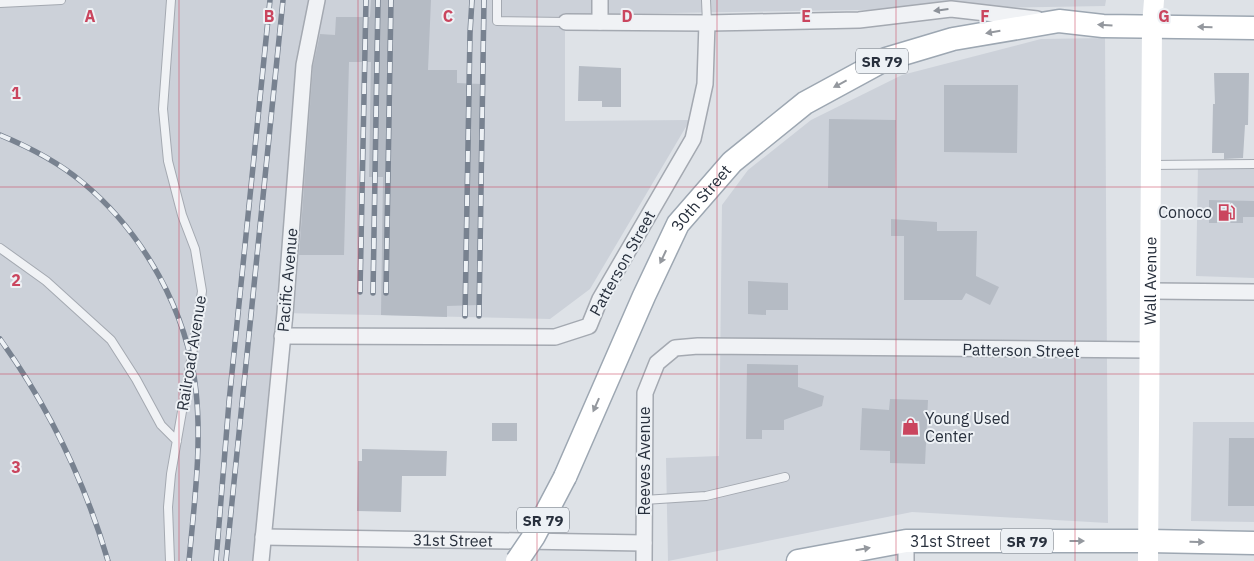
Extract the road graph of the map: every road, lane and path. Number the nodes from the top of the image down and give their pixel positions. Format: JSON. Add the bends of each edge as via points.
{"nodes":[{"id":1,"x":61,"y":0,"type":"edge"},
{"id":2,"x":171,"y":0,"type":"edge"},
{"id":3,"x":317,"y":0,"type":"edge"},
{"id":4,"x":497,"y":0,"type":"edge"},
{"id":5,"x":600,"y":0,"type":"edge"},
{"id":6,"x":706,"y":0,"type":"edge"},
{"id":7,"x":1154,"y":0,"type":"edge"},
{"id":8,"x":0,"y":3,"type":"edge"},
{"id":9,"x":1059,"y":21,"type":"junction"},
{"id":10,"x":566,"y":22,"type":"joint"},
{"id":11,"x":600,"y":22,"type":"junction"},
{"id":12,"x":707,"y":23,"type":"junction"},
{"id":13,"x":1152,"y":26,"type":"junction"},
{"id":14,"x":1254,"y":28,"type":"edge"},
{"id":15,"x":1254,"y":164,"type":"edge"},
{"id":16,"x":1151,"y":165,"type":"junction"},
{"id":17,"x":0,"y":248,"type":"edge"},
{"id":18,"x":1150,"y":291,"type":"junction"},
{"id":19,"x":1254,"y":292,"type":"edge"},
{"id":20,"x":282,"y":336,"type":"junction"},
{"id":21,"x":1150,"y":350,"type":"junction"},
{"id":22,"x":657,"y":364,"type":"joint"},
{"id":23,"x":177,"y":440,"type":"junction"},
{"id":24,"x":785,"y":477,"type":"dead end"},
{"id":25,"x":644,"y":500,"type":"junction"},
{"id":26,"x":263,"y":537,"type":"junction"},
{"id":27,"x":644,"y":543,"type":"junction"},
{"id":28,"x":1254,"y":543,"type":"edge"},
{"id":29,"x":906,"y":551,"type":"edge"},
{"id":30,"x":1148,"y":551,"type":"edge"},
{"id":31,"x":170,"y":561,"type":"edge"},
{"id":32,"x":261,"y":561,"type":"edge"},
{"id":33,"x":517,"y":561,"type":"edge"},
{"id":34,"x":644,"y":561,"type":"edge"},
{"id":35,"x":798,"y":561,"type":"edge"}],
"edges":[{"from":1,"to":8,"type":"lane"},
{"from":2,"to":23,"type":"lane","name":"Railroad Avenue","via":[[163,109],[168,161],[195,249],[202,291]]},
{"from":3,"to":20,"type":"street","name":"Pacific Avenue","via":[[304,64]]},
{"from":4,"to":10,"type":"lane","via":[[497,21]]},
{"from":5,"to":11,"type":"street"},
{"from":6,"to":12,"type":"lane"},
{"from":7,"to":13,"type":"main road","name":"Wall Avenue"},
{"from":9,"to":12,"type":"street","name":"30th Street","one_way":true,"via":[[952,9],[858,20]]},
{"from":13,"to":9,"type":"main road","name":"30th Street","number":"SR 79","one_way":true,"via":[[1103,26]]},
{"from":9,"to":33,"type":"main road","name":"30th Street","number":"SR 79","one_way":true,"bridge":true,"via":[[953,39],[886,59],[805,103],[732,162],[678,224],[565,476],[534,536]]},
{"from":10,"to":11,"type":"street","name":"30th Street"},
{"from":11,"to":12,"type":"street","name":"30th Street"},
{"from":12,"to":20,"type":"street","name":"Patterson Street","via":[[705,84],[693,139],[600,299],[589,326],[555,337]]},
{"from":14,"to":13,"type":"main road","name":"30th Street","number":"SR 79","one_way":true},
{"from":13,"to":16,"type":"main road","name":"Wall Avenue"},
{"from":15,"to":16,"type":"lane"},
{"from":16,"to":18,"type":"main road","name":"Wall Avenue"},
{"from":17,"to":23,"type":"lane","via":[[46,281],[111,340],[160,424]]},
{"from":18,"to":19,"type":"street"},
{"from":18,"to":21,"type":"main road","name":"Wall Avenue"},
{"from":20,"to":26,"type":"street","name":"Pacific Avenue"},
{"from":21,"to":22,"type":"street","name":"Patterson Street","via":[[698,346],[676,348]]},
{"from":21,"to":30,"type":"main road","name":"Wall Avenue"},
{"from":22,"to":25,"type":"street","name":"Reeves Avenue","via":[[645,393]]},
{"from":23,"to":31,"type":"lane","name":"Railroad Avenue","via":[[168,507]]},
{"from":24,"to":25,"type":"lane","via":[[706,496]]},
{"from":25,"to":27,"type":"street","name":"Reeves Avenue"},
{"from":26,"to":27,"type":"street","name":"31st Street"},
{"from":26,"to":32,"type":"street","name":"Pacific Avenue"},
{"from":27,"to":34,"type":"street","name":"Reeves Avenue"},
{"from":30,"to":28,"type":"main road","name":"31st Street","number":"SR 79","one_way":true},
{"from":29,"to":30,"type":"main road","name":"31st Street","number":"SR 79","one_way":true},
{"from":35,"to":29,"type":"main road","name":"31st Street","number":"SR 79","one_way":true}]}
